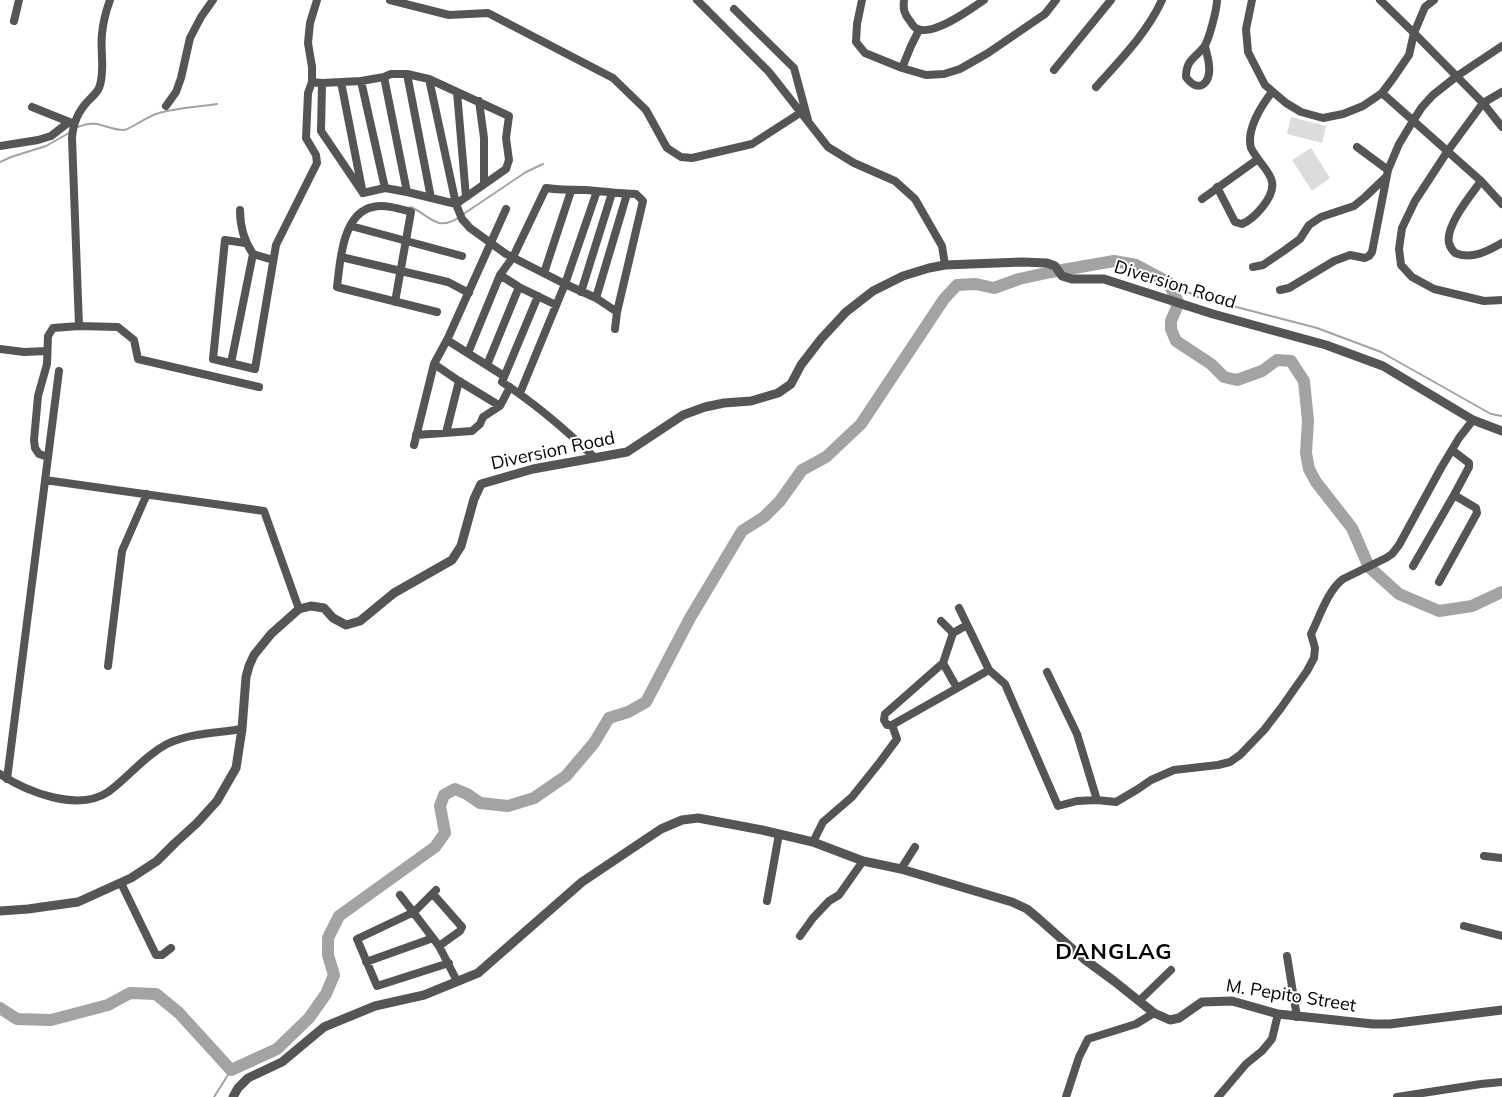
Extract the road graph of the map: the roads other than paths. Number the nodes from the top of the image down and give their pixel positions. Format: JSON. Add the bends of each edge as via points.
{"nodes":[{"id":1,"x":19,"y":0,"type":"edge"},
{"id":2,"x":110,"y":0,"type":"edge"},
{"id":3,"x":213,"y":0,"type":"edge"},
{"id":4,"x":317,"y":0,"type":"edge"},
{"id":5,"x":390,"y":0,"type":"edge"},
{"id":6,"x":697,"y":0,"type":"edge"},
{"id":7,"x":862,"y":0,"type":"edge"},
{"id":8,"x":904,"y":0,"type":"edge"},
{"id":9,"x":984,"y":0,"type":"edge"},
{"id":10,"x":1056,"y":0,"type":"edge"},
{"id":11,"x":1111,"y":0,"type":"edge"},
{"id":12,"x":1162,"y":0,"type":"edge"},
{"id":13,"x":1217,"y":0,"type":"edge"},
{"id":14,"x":1252,"y":0,"type":"edge"},
{"id":15,"x":1380,"y":0,"type":"edge"},
{"id":16,"x":1420,"y":0,"type":"edge"},
{"id":17,"x":1434,"y":0,"type":"edge"},
{"id":18,"x":1425,"y":7,"type":"junction"},
{"id":19,"x":734,"y":8,"type":"dead end"},
{"id":20,"x":14,"y":21,"type":"dead end"},
{"id":21,"x":919,"y":30,"type":"junction"},
{"id":22,"x":1414,"y":33,"type":"junction"},
{"id":23,"x":1205,"y":46,"type":"junction"},
{"id":24,"x":1502,"y":46,"type":"edge"},
{"id":25,"x":902,"y":68,"type":"junction"},
{"id":26,"x":1054,"y":70,"type":"dead end"},
{"id":27,"x":406,"y":74,"type":"junction"},
{"id":28,"x":1457,"y":76,"type":"junction"},
{"id":29,"x":384,"y":77,"type":"junction"},
{"id":30,"x":429,"y":79,"type":"junction"},
{"id":31,"x":361,"y":81,"type":"junction"},
{"id":32,"x":312,"y":82,"type":"junction"},
{"id":33,"x":340,"y":82,"type":"junction"},
{"id":34,"x":322,"y":83,"type":"junction"},
{"id":35,"x":1096,"y":88,"type":"dead end"},
{"id":36,"x":457,"y":92,"type":"junction"},
{"id":37,"x":1272,"y":92,"type":"junction"},
{"id":38,"x":1502,"y":92,"type":"edge"},
{"id":39,"x":1382,"y":93,"type":"junction"},
{"id":40,"x":479,"y":101,"type":"junction"},
{"id":41,"x":1483,"y":103,"type":"junction"},
{"id":42,"x":166,"y":106,"type":"dead end"},
{"id":43,"x":32,"y":107,"type":"dead end"},
{"id":44,"x":800,"y":113,"type":"junction"},
{"id":45,"x":1413,"y":120,"type":"junction"},
{"id":46,"x":71,"y":123,"type":"junction"},
{"id":47,"x":809,"y":124,"type":"junction"},
{"id":48,"x":1502,"y":127,"type":"edge"},
{"id":49,"x":0,"y":146,"type":"edge"},
{"id":50,"x":1357,"y":148,"type":"dead end"},
{"id":51,"x":1447,"y":152,"type":"junction"},
{"id":52,"x":1258,"y":159,"type":"junction"},
{"id":53,"x":1387,"y":173,"type":"junction"},
{"id":54,"x":1481,"y":182,"type":"junction"},
{"id":55,"x":484,"y":184,"type":"junction"},
{"id":56,"x":1217,"y":187,"type":"junction"},
{"id":57,"x":385,"y":188,"type":"junction"},
{"id":58,"x":571,"y":191,"type":"junction"},
{"id":59,"x":407,"y":192,"type":"junction"},
{"id":60,"x":597,"y":192,"type":"junction"},
{"id":61,"x":363,"y":193,"type":"junction"},
{"id":62,"x":612,"y":193,"type":"junction"},
{"id":63,"x":627,"y":194,"type":"junction"},
{"id":64,"x":466,"y":197,"type":"junction"},
{"id":65,"x":431,"y":198,"type":"junction"},
{"id":66,"x":1202,"y":199,"type":"dead end"},
{"id":67,"x":456,"y":204,"type":"junction"},
{"id":68,"x":1502,"y":204,"type":"edge"},
{"id":69,"x":240,"y":210,"type":"dead end"},
{"id":70,"x":506,"y":210,"type":"dead end"},
{"id":71,"x":350,"y":226,"type":"junction"},
{"id":72,"x":407,"y":241,"type":"junction"},
{"id":73,"x":245,"y":243,"type":"junction"},
{"id":74,"x":491,"y":243,"type":"junction"},
{"id":75,"x":1502,"y":243,"type":"edge"},
{"id":76,"x":253,"y":254,"type":"junction"},
{"id":77,"x":462,"y":256,"type":"dead end"},
{"id":78,"x":341,"y":257,"type":"junction"},
{"id":79,"x":513,"y":257,"type":"junction"},
{"id":80,"x":273,"y":260,"type":"junction"},
{"id":81,"x":945,"y":265,"type":"junction"},
{"id":82,"x":1253,"y":267,"type":"dead end"},
{"id":83,"x":401,"y":271,"type":"junction"},
{"id":84,"x":544,"y":273,"type":"junction"},
{"id":85,"x":500,"y":274,"type":"junction"},
{"id":86,"x":565,"y":284,"type":"junction"},
{"id":87,"x":518,"y":287,"type":"junction"},
{"id":88,"x":1280,"y":290,"type":"dead end"},
{"id":89,"x":469,"y":292,"type":"junction"},
{"id":90,"x":581,"y":292,"type":"junction"},
{"id":91,"x":538,"y":296,"type":"junction"},
{"id":92,"x":596,"y":298,"type":"junction"},
{"id":93,"x":1502,"y":300,"type":"edge"},
{"id":94,"x":395,"y":302,"type":"junction"},
{"id":95,"x":556,"y":306,"type":"junction"},
{"id":96,"x":437,"y":312,"type":"dead end"},
{"id":97,"x":617,"y":312,"type":"junction"},
{"id":98,"x":79,"y":326,"type":"junction"},
{"id":99,"x":615,"y":329,"type":"dead end"},
{"id":100,"x":447,"y":340,"type":"junction"},
{"id":101,"x":0,"y":349,"type":"edge"},
{"id":102,"x":47,"y":351,"type":"junction"},
{"id":103,"x":468,"y":353,"type":"junction"},
{"id":104,"x":233,"y":364,"type":"junction"},
{"id":105,"x":434,"y":364,"type":"junction"},
{"id":106,"x":487,"y":365,"type":"junction"},
{"id":107,"x":59,"y":371,"type":"dead end"},
{"id":108,"x":504,"y":376,"type":"junction"},
{"id":109,"x":231,"y":380,"type":"junction"},
{"id":110,"x":459,"y":380,"type":"junction"},
{"id":111,"x":259,"y":387,"type":"dead end"},
{"id":112,"x":510,"y":387,"type":"junction"},
{"id":113,"x":520,"y":393,"type":"junction"},
{"id":114,"x":500,"y":406,"type":"junction"},
{"id":115,"x":1473,"y":420,"type":"junction"},
{"id":116,"x":1502,"y":431,"type":"edge"},
{"id":117,"x":446,"y":433,"type":"junction"},
{"id":118,"x":416,"y":435,"type":"junction"},
{"id":119,"x":414,"y":445,"type":"dead end"},
{"id":120,"x":1452,"y":450,"type":"junction"},
{"id":121,"x":48,"y":457,"type":"junction"},
{"id":122,"x":596,"y":458,"type":"junction"},
{"id":123,"x":45,"y":480,"type":"junction"},
{"id":124,"x":146,"y":494,"type":"junction"},
{"id":125,"x":1454,"y":495,"type":"junction"},
{"id":126,"x":1413,"y":566,"type":"dead end"},
{"id":127,"x":1439,"y":582,"type":"dead end"},
{"id":128,"x":959,"y":608,"type":"dead end"},
{"id":129,"x":298,"y":609,"type":"junction"},
{"id":130,"x":941,"y":621,"type":"dead end"},
{"id":131,"x":967,"y":625,"type":"junction"},
{"id":132,"x":953,"y":633,"type":"junction"},
{"id":133,"x":943,"y":663,"type":"junction"},
{"id":134,"x":108,"y":666,"type":"dead end"},
{"id":135,"x":989,"y":670,"type":"junction"},
{"id":136,"x":1047,"y":672,"type":"dead end"},
{"id":137,"x":957,"y":688,"type":"junction"},
{"id":138,"x":892,"y":725,"type":"junction"},
{"id":139,"x":242,"y":730,"type":"junction"},
{"id":140,"x":0,"y":774,"type":"edge"},
{"id":141,"x":8,"y":779,"type":"junction"},
{"id":142,"x":1097,"y":800,"type":"junction"},
{"id":143,"x":779,"y":834,"type":"junction"},
{"id":144,"x":814,"y":842,"type":"junction"},
{"id":145,"x":915,"y":847,"type":"dead end"},
{"id":146,"x":1484,"y":856,"type":"dead end"},
{"id":147,"x":1502,"y":858,"type":"edge"},
{"id":148,"x":863,"y":861,"type":"junction"},
{"id":149,"x":901,"y":869,"type":"junction"},
{"id":150,"x":121,"y":883,"type":"junction"},
{"id":151,"x":400,"y":895,"type":"dead end"},
{"id":152,"x":767,"y":902,"type":"dead end"},
{"id":153,"x":0,"y":911,"type":"edge"},
{"id":154,"x":414,"y":912,"type":"junction"},
{"id":155,"x":1464,"y":926,"type":"dead end"},
{"id":156,"x":800,"y":936,"type":"dead end"},
{"id":157,"x":1502,"y":936,"type":"edge"},
{"id":158,"x":433,"y":938,"type":"junction"},
{"id":159,"x":439,"y":946,"type":"junction"},
{"id":160,"x":171,"y":948,"type":"dead end"},
{"id":161,"x":1287,"y":956,"type":"dead end"},
{"id":162,"x":366,"y":962,"type":"junction"},
{"id":163,"x":449,"y":963,"type":"junction"},
{"id":164,"x":1171,"y":970,"type":"dead end"},
{"id":165,"x":458,"y":981,"type":"junction"},
{"id":166,"x":1147,"y":1007,"type":"junction"},
{"id":167,"x":1502,"y":1010,"type":"edge"},
{"id":168,"x":1278,"y":1014,"type":"junction"},
{"id":169,"x":1297,"y":1016,"type":"junction"},
{"id":170,"x":1502,"y":1082,"type":"edge"},
{"id":171,"x":233,"y":1097,"type":"edge"},
{"id":172,"x":1066,"y":1097,"type":"edge"},
{"id":173,"x":1218,"y":1097,"type":"edge"},
{"id":174,"x":1397,"y":1097,"type":"edge"}],
"edges":[{"from":1,"to":20,"type":"street"},
{"from":2,"to":46,"type":"street","via":[[102,34],[100,86]]},
{"from":3,"to":42,"type":"street","via":[[190,38],[181,78]]},
{"from":4,"to":32,"type":"street","via":[[308,43]]},
{"from":5,"to":44,"type":"street","via":[[449,15],[488,13],[613,78],[646,110],[667,148],[681,157],[692,158],[752,144]]},
{"from":6,"to":44,"type":"street","via":[[769,72]]},
{"from":7,"to":25,"type":"street","via":[[856,42],[865,53]]},
{"from":8,"to":21,"type":"street","via":[[906,16]]},
{"from":9,"to":21,"type":"street","via":[[931,30]]},
{"from":10,"to":25,"type":"street","via":[[1045,14],[960,69],[926,75]]},
{"from":11,"to":26,"type":"street"},
{"from":12,"to":35,"type":"street","via":[[1132,47]]},
{"from":13,"to":23,"type":"street"},
{"from":14,"to":37,"type":"street","via":[[1246,29],[1248,52],[1257,72]]},
{"from":15,"to":22,"type":"street"},
{"from":16,"to":18,"type":"street"},
{"from":17,"to":18,"type":"street"},
{"from":18,"to":22,"type":"street"},
{"from":19,"to":47,"type":"street","via":[[794,68]]},
{"from":21,"to":25,"type":"street"},
{"from":22,"to":28,"type":"street"},
{"from":22,"to":39,"type":"street","via":[[1409,55]]},
{"from":23,"to":23,"type":"street","via":[[1187,66],[1186,77],[1195,86],[1205,84],[1208,78],[1210,67]]},
{"from":24,"to":28,"type":"street"},
{"from":27,"to":29,"type":"street"},
{"from":27,"to":30,"type":"street"},
{"from":27,"to":65,"type":"street"},
{"from":28,"to":41,"type":"street"},
{"from":28,"to":45,"type":"street","via":[[1433,95]]},
{"from":29,"to":31,"type":"street"},
{"from":29,"to":59,"type":"street"},
{"from":30,"to":36,"type":"street"},
{"from":30,"to":67,"type":"street"},
{"from":31,"to":33,"type":"street"},
{"from":31,"to":57,"type":"street"},
{"from":32,"to":34,"type":"street"},
{"from":32,"to":80,"type":"street","via":[[308,93],[306,138],[317,163],[276,245]]},
{"from":33,"to":34,"type":"street"},
{"from":33,"to":61,"type":"street"},
{"from":34,"to":61,"type":"street","via":[[321,131]]},
{"from":36,"to":40,"type":"street"},
{"from":36,"to":64,"type":"street"},
{"from":37,"to":39,"type":"street","via":[[1301,112],[1323,118],[1363,106]]},
{"from":37,"to":52,"type":"street","via":[[1262,105],[1250,134],[1252,149]]},
{"from":38,"to":41,"type":"street"},
{"from":39,"to":45,"type":"street"},
{"from":40,"to":55,"type":"street","via":[[484,138]]},
{"from":40,"to":55,"type":"street","via":[[509,116],[506,169]]},
{"from":41,"to":48,"type":"street"},
{"from":41,"to":51,"type":"street"},
{"from":43,"to":46,"type":"street"},
{"from":44,"to":47,"type":"street"},
{"from":45,"to":51,"type":"street"},
{"from":45,"to":53,"type":"street"},
{"from":46,"to":49,"type":"street","via":[[51,136]]},
{"from":46,"to":98,"type":"street"},
{"from":47,"to":81,"type":"street","via":[[828,147],[854,163],[895,181],[915,199],[942,246]]},
{"from":50,"to":53,"type":"street"},
{"from":51,"to":54,"type":"street"},
{"from":51,"to":93,"type":"street","via":[[1415,201],[1402,228],[1401,265],[1412,277],[1434,289],[1484,301]]},
{"from":52,"to":56,"type":"street"},
{"from":52,"to":56,"type":"street","via":[[1272,182],[1271,193],[1250,221],[1235,222]]},
{"from":53,"to":82,"type":"street","via":[[1354,206],[1315,221],[1300,239],[1263,265]]},
{"from":53,"to":88,"type":"street","via":[[1370,256],[1350,255],[1334,261]]},
{"from":54,"to":68,"type":"street"},
{"from":54,"to":75,"type":"street","via":[[1460,210],[1449,234],[1449,245],[1455,253],[1468,255],[1481,254]]},
{"from":55,"to":64,"type":"street"},
{"from":56,"to":66,"type":"street"},
{"from":57,"to":59,"type":"street"},
{"from":57,"to":61,"type":"street"},
{"from":58,"to":60,"type":"street"},
{"from":58,"to":79,"type":"street","via":[[546,188]]},
{"from":58,"to":84,"type":"street"},
{"from":59,"to":65,"type":"street"},
{"from":60,"to":62,"type":"street"},
{"from":60,"to":86,"type":"street"},
{"from":62,"to":63,"type":"street"},
{"from":62,"to":90,"type":"street"},
{"from":63,"to":92,"type":"street"},
{"from":63,"to":97,"type":"street","via":[[636,194],[643,201]]},
{"from":64,"to":67,"type":"street"},
{"from":65,"to":67,"type":"street"},
{"from":67,"to":74,"type":"street","via":[[460,216],[470,228]]},
{"from":69,"to":73,"type":"street"},
{"from":70,"to":74,"type":"street"},
{"from":71,"to":72,"type":"street"},
{"from":71,"to":72,"type":"street","via":[[360,213],[373,207],[411,212]]},
{"from":71,"to":78,"type":"street"},
{"from":72,"to":77,"type":"street"},
{"from":72,"to":83,"type":"street"},
{"from":73,"to":76,"type":"street"},
{"from":73,"to":104,"type":"street","via":[[225,240],[213,359]]},
{"from":74,"to":79,"type":"street"},
{"from":74,"to":89,"type":"street"},
{"from":76,"to":80,"type":"street"},
{"from":76,"to":104,"type":"street"},
{"from":78,"to":83,"type":"street"},
{"from":78,"to":94,"type":"street","via":[[338,287]]},
{"from":79,"to":84,"type":"street"},
{"from":79,"to":85,"type":"street"},
{"from":80,"to":104,"type":"street","via":[[255,369]]},
{"from":81,"to":115,"type":"street","name":"Diversion Road","via":[[1047,263],[1072,279],[1104,279],[1326,345],[1383,366]]},
{"from":81,"to":122,"type":"street","name":"Diversion Road","via":[[903,276],[873,291],[846,312],[821,339],[791,384],[778,393],[751,401],[705,407],[682,415],[627,452]]},
{"from":83,"to":89,"type":"street","via":[[448,282]]},
{"from":83,"to":94,"type":"street"},
{"from":84,"to":86,"type":"street"},
{"from":85,"to":87,"type":"street"},
{"from":85,"to":103,"type":"street"},
{"from":86,"to":90,"type":"street"},
{"from":86,"to":95,"type":"street"},
{"from":87,"to":91,"type":"street"},
{"from":87,"to":106,"type":"street"},
{"from":89,"to":100,"type":"street"},
{"from":90,"to":92,"type":"street"},
{"from":91,"to":95,"type":"street"},
{"from":91,"to":108,"type":"street"},
{"from":92,"to":97,"type":"street"},
{"from":94,"to":96,"type":"street"},
{"from":95,"to":113,"type":"street"},
{"from":97,"to":99,"type":"street"},
{"from":98,"to":102,"type":"street","via":[[53,328],[48,336]]},
{"from":98,"to":109,"type":"street","via":[[118,327],[134,340],[138,359]]},
{"from":100,"to":103,"type":"street"},
{"from":100,"to":105,"type":"street"},
{"from":101,"to":102,"type":"street"},
{"from":102,"to":121,"type":"street","via":[[34,440],[35,448]]},
{"from":103,"to":106,"type":"street"},
{"from":104,"to":109,"type":"street"},
{"from":105,"to":110,"type":"street"},
{"from":105,"to":118,"type":"street"},
{"from":106,"to":108,"type":"street"},
{"from":107,"to":121,"type":"street"},
{"from":108,"to":112,"type":"street","via":[[502,382]]},
{"from":109,"to":111,"type":"street"},
{"from":110,"to":114,"type":"street"},
{"from":110,"to":117,"type":"street"},
{"from":112,"to":113,"type":"street"},
{"from":112,"to":114,"type":"street"},
{"from":113,"to":122,"type":"street"},
{"from":114,"to":117,"type":"street","via":[[483,417],[472,431]]},
{"from":115,"to":116,"type":"street","name":"Diversion Road"},
{"from":115,"to":120,"type":"street"},
{"from":117,"to":118,"type":"street"},
{"from":118,"to":119,"type":"street"},
{"from":120,"to":125,"type":"street","via":[[1469,463]]},
{"from":120,"to":142,"type":"street","via":[[1392,554],[1344,579],[1333,590],[1311,634],[1315,648],[1311,664],[1264,730],[1240,755],[1218,765],[1174,770],[1116,802]]},
{"from":121,"to":123,"type":"street"},
{"from":122,"to":129,"type":"street","name":"Diversion Road","via":[[533,469],[481,484],[461,546],[452,560],[394,592],[360,620],[346,625],[324,608]]},
{"from":123,"to":124,"type":"street"},
{"from":123,"to":141,"type":"street"},
{"from":124,"to":129,"type":"street","via":[[264,511]]},
{"from":124,"to":134,"type":"street","via":[[122,551]]},
{"from":125,"to":126,"type":"street"},
{"from":125,"to":127,"type":"street","via":[[1476,508],[1477,513]]},
{"from":128,"to":131,"type":"street"},
{"from":129,"to":139,"type":"street","via":[[271,634],[251,661],[246,677]]},
{"from":130,"to":132,"type":"street"},
{"from":131,"to":132,"type":"street"},
{"from":131,"to":135,"type":"street"},
{"from":132,"to":133,"type":"street"},
{"from":133,"to":137,"type":"street"},
{"from":133,"to":138,"type":"street","via":[[885,714],[887,725]]},
{"from":135,"to":137,"type":"street"},
{"from":135,"to":142,"type":"street","via":[[1005,684],[1058,806],[1077,800]]},
{"from":136,"to":142,"type":"street","via":[[1077,734]]},
{"from":137,"to":138,"type":"street"},
{"from":138,"to":144,"type":"street","via":[[897,739],[852,797],[823,822]]},
{"from":139,"to":141,"type":"street","via":[[167,744],[97,797],[58,798]]},
{"from":139,"to":150,"type":"street","via":[[236,768],[217,801],[157,862]]},
{"from":140,"to":141,"type":"street"},
{"from":143,"to":144,"type":"street","name":"M. Pepito Street"},
{"from":143,"to":152,"type":"street"},
{"from":143,"to":165,"type":"street","name":"M. Pepito Street","via":[[698,818],[682,820],[662,829],[574,888],[478,973]]},
{"from":144,"to":148,"type":"street","name":"M. Pepito Street"},
{"from":145,"to":149,"type":"street"},
{"from":146,"to":147,"type":"street"},
{"from":148,"to":149,"type":"street","name":"M. Pepito Street"},
{"from":148,"to":156,"type":"street","via":[[839,895],[829,901]]},
{"from":149,"to":166,"type":"street","name":"M. Pepito Street","via":[[1027,909],[1084,959]]},
{"from":150,"to":153,"type":"street","via":[[78,902]]},
{"from":150,"to":160,"type":"street","via":[[156,955],[162,955]]},
{"from":151,"to":154,"type":"street"},
{"from":154,"to":158,"type":"street"},
{"from":154,"to":159,"type":"street","via":[[434,892],[462,927]]},
{"from":154,"to":162,"type":"street","via":[[357,939]]},
{"from":155,"to":157,"type":"street"},
{"from":158,"to":159,"type":"street"},
{"from":158,"to":162,"type":"street"},
{"from":159,"to":163,"type":"street"},
{"from":161,"to":169,"type":"street"},
{"from":162,"to":163,"type":"street","via":[[377,986]]},
{"from":163,"to":165,"type":"street"},
{"from":164,"to":166,"type":"street"},
{"from":165,"to":171,"type":"street","name":"M. Pepito Street","via":[[424,995],[374,1006],[324,1026],[282,1062],[248,1078]]},
{"from":166,"to":168,"type":"street","name":"M. Pepito Street","via":[[1170,1020],[1179,1018],[1202,1002],[1232,1001]]},
{"from":166,"to":172,"type":"street","via":[[1136,1024],[1088,1039]]},
{"from":167,"to":169,"type":"street","name":"M. Pepito Street","via":[[1390,1024]]},
{"from":168,"to":169,"type":"street","name":"M. Pepito Street"},
{"from":168,"to":173,"type":"street","via":[[1272,1039]]},
{"from":170,"to":174,"type":"street"}]}
